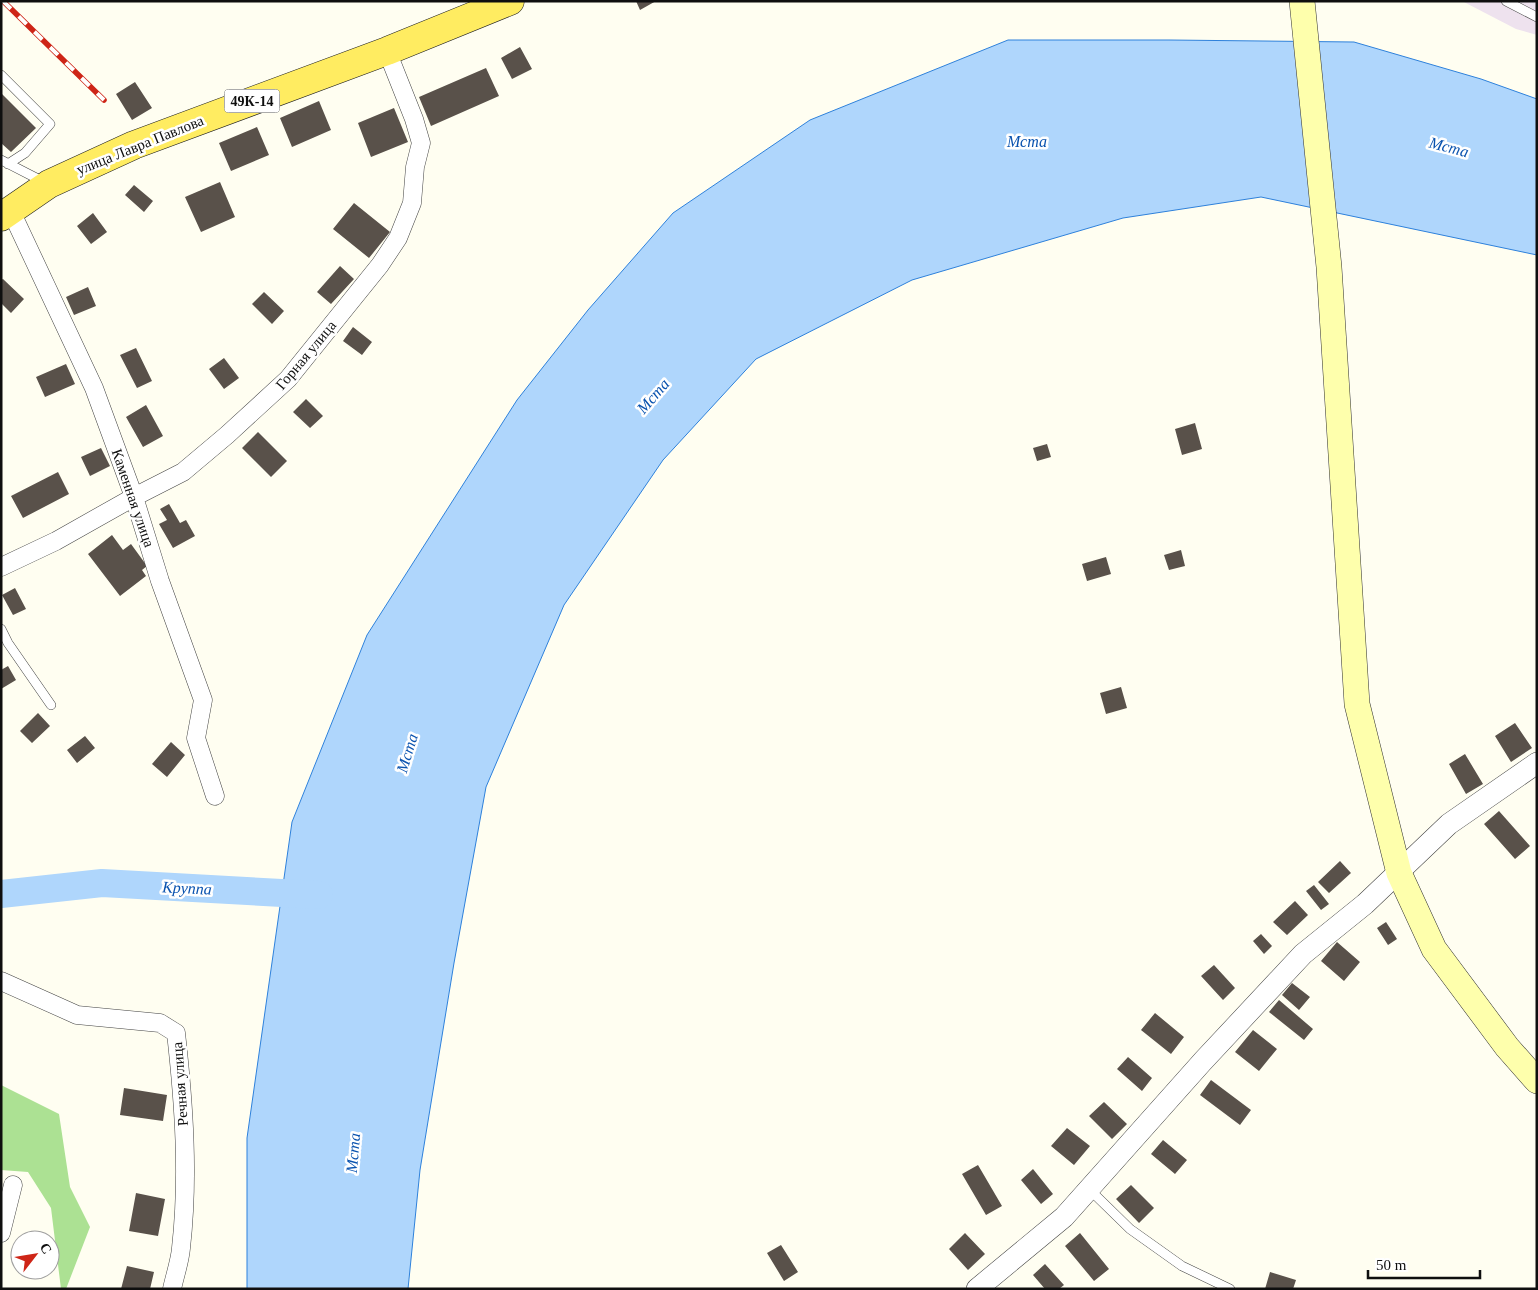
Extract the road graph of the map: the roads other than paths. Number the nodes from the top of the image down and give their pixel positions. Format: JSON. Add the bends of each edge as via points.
{"nodes":[{"id":1,"x":510,"y":1,"type":"edge"},
{"id":2,"x":1302,"y":1,"type":"edge"},
{"id":3,"x":1506,"y":1,"type":"edge"},
{"id":4,"x":1537,"y":17,"type":"edge"},
{"id":5,"x":387,"y":51,"type":"junction"},
{"id":6,"x":1,"y":75,"type":"edge"},
{"id":7,"x":5,"y":162,"type":"edge"},
{"id":8,"x":49,"y":184,"type":"junction"},
{"id":9,"x":6,"y":213,"type":"edge"},
{"id":10,"x":134,"y":497,"type":"junction"},
{"id":11,"x":1,"y":567,"type":"edge"},
{"id":12,"x":1,"y":629,"type":"edge"},
{"id":13,"x":51,"y":705,"type":"dead end"},
{"id":14,"x":1537,"y":764,"type":"edge"},
{"id":15,"x":215,"y":796,"type":"dead end"},
{"id":16,"x":1399,"y":873,"type":"junction"},
{"id":17,"x":1,"y":981,"type":"edge"},
{"id":18,"x":1537,"y":1081,"type":"edge"},
{"id":19,"x":13,"y":1185,"type":"dead end"},
{"id":20,"x":1089,"y":1189,"type":"junction"},
{"id":21,"x":1,"y":1233,"type":"edge"},
{"id":22,"x":172,"y":1289,"type":"edge"},
{"id":23,"x":977,"y":1289,"type":"edge"},
{"id":24,"x":1230,"y":1289,"type":"edge"}],
"edges":[{"from":1,"to":5,"type":"main road","name":"улица Лавра Павлова","number":"49К-14"},
{"from":2,"to":16,"type":"main road","via":[[1329,267],[1357,704]]},
{"from":3,"to":4,"type":"lane"},
{"from":5,"to":8,"type":"main road","name":"улица Лавра Павлова","number":"49К-14","via":[[134,145]]},
{"from":5,"to":10,"type":"street","name":"Горная улица","via":[[421,143],[412,202],[398,238],[288,379],[183,472]]},
{"from":6,"to":7,"type":"lane","via":[[50,124],[26,153]]},
{"from":7,"to":8,"type":"lane"},
{"from":8,"to":9,"type":"main road","name":"улица Лавра Павлова","number":"49К-14"},
{"from":9,"to":10,"type":"street","name":"Каменная улица","via":[[94,388]]},
{"from":10,"to":11,"type":"street","name":"Горная улица","via":[[56,541]]},
{"from":10,"to":15,"type":"street","name":"Каменная улица","via":[[203,700],[196,738]]},
{"from":12,"to":13,"type":"lane"},
{"from":14,"to":16,"type":"street","via":[[1449,824]]},
{"from":16,"to":18,"type":"main road","via":[[1434,949]]},
{"from":16,"to":20,"type":"street","via":[[1303,954]]},
{"from":17,"to":22,"type":"street","name":"Речная улица","via":[[77,1015],[160,1023],[176,1033],[185,1182],[181,1249]]},
{"from":19,"to":21,"type":"street"},
{"from":20,"to":23,"type":"street","via":[[1064,1218]]},
{"from":20,"to":24,"type":"lane","via":[[1130,1229],[1182,1266]]}]}
